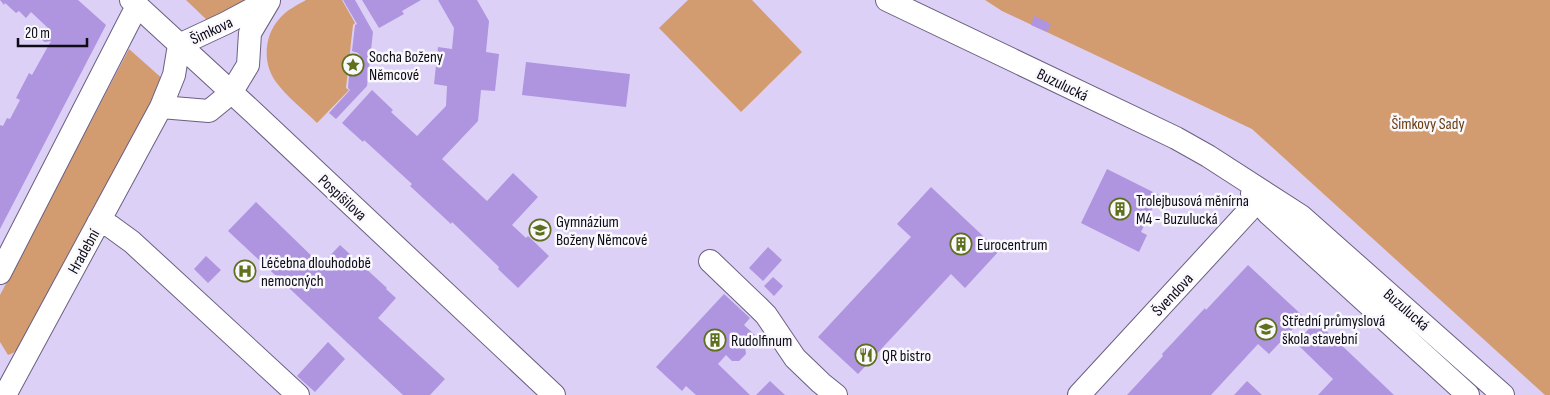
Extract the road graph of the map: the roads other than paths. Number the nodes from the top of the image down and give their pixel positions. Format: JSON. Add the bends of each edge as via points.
{"nodes":[{"id":1,"x":269,"y":0,"type":"edge"},
{"id":2,"x":887,"y":0,"type":"edge"},
{"id":3,"x":138,"y":2,"type":"edge"},
{"id":4,"x":179,"y":44,"type":"junction"},
{"id":5,"x":231,"y":94,"type":"junction"},
{"id":6,"x":161,"y":107,"type":"junction"},
{"id":7,"x":1262,"y":197,"type":"junction"},
{"id":8,"x":98,"y":224,"type":"junction"},
{"id":9,"x":710,"y":262,"type":"dead end"},
{"id":10,"x":0,"y":273,"type":"edge"},
{"id":11,"x":4,"y":392,"type":"edge"},
{"id":12,"x":298,"y":395,"type":"edge"},
{"id":13,"x":554,"y":395,"type":"edge"},
{"id":14,"x":836,"y":395,"type":"edge"},
{"id":15,"x":1080,"y":395,"type":"edge"},
{"id":16,"x":1468,"y":395,"type":"edge"},
{"id":17,"x":1503,"y":395,"type":"edge"}],
"edges":[{"from":1,"to":4,"type":"street","name":"Šimkova"},
{"from":1,"to":5,"type":"street","name":"Šimkova","via":[[250,32],[248,65]]},
{"from":2,"to":7,"type":"street","name":"Buzulucká","via":[[1176,138],[1235,174]]},
{"from":3,"to":4,"type":"street","name":"Pospíšilova"},
{"from":3,"to":10,"type":"street"},
{"from":4,"to":5,"type":"street","name":"Pospíšilova"},
{"from":4,"to":6,"type":"street","name":"Hradební","via":[[174,75]]},
{"from":5,"to":6,"type":"street","via":[[209,111]]},
{"from":5,"to":13,"type":"street","name":"Pospíšilova"},
{"from":6,"to":8,"type":"street","name":"Hradební"},
{"from":7,"to":15,"type":"street","name":"Švendova"},
{"from":7,"to":16,"type":"street","name":"Buzulucká","via":[[1268,212]]},
{"from":7,"to":17,"type":"street","name":"Buzulucká","via":[[1301,216]]},
{"from":8,"to":11,"type":"street","name":"Hradební"},
{"from":8,"to":12,"type":"street","via":[[110,226],[132,242]]},
{"from":9,"to":14,"type":"street","via":[[758,306],[795,358]]}]}
